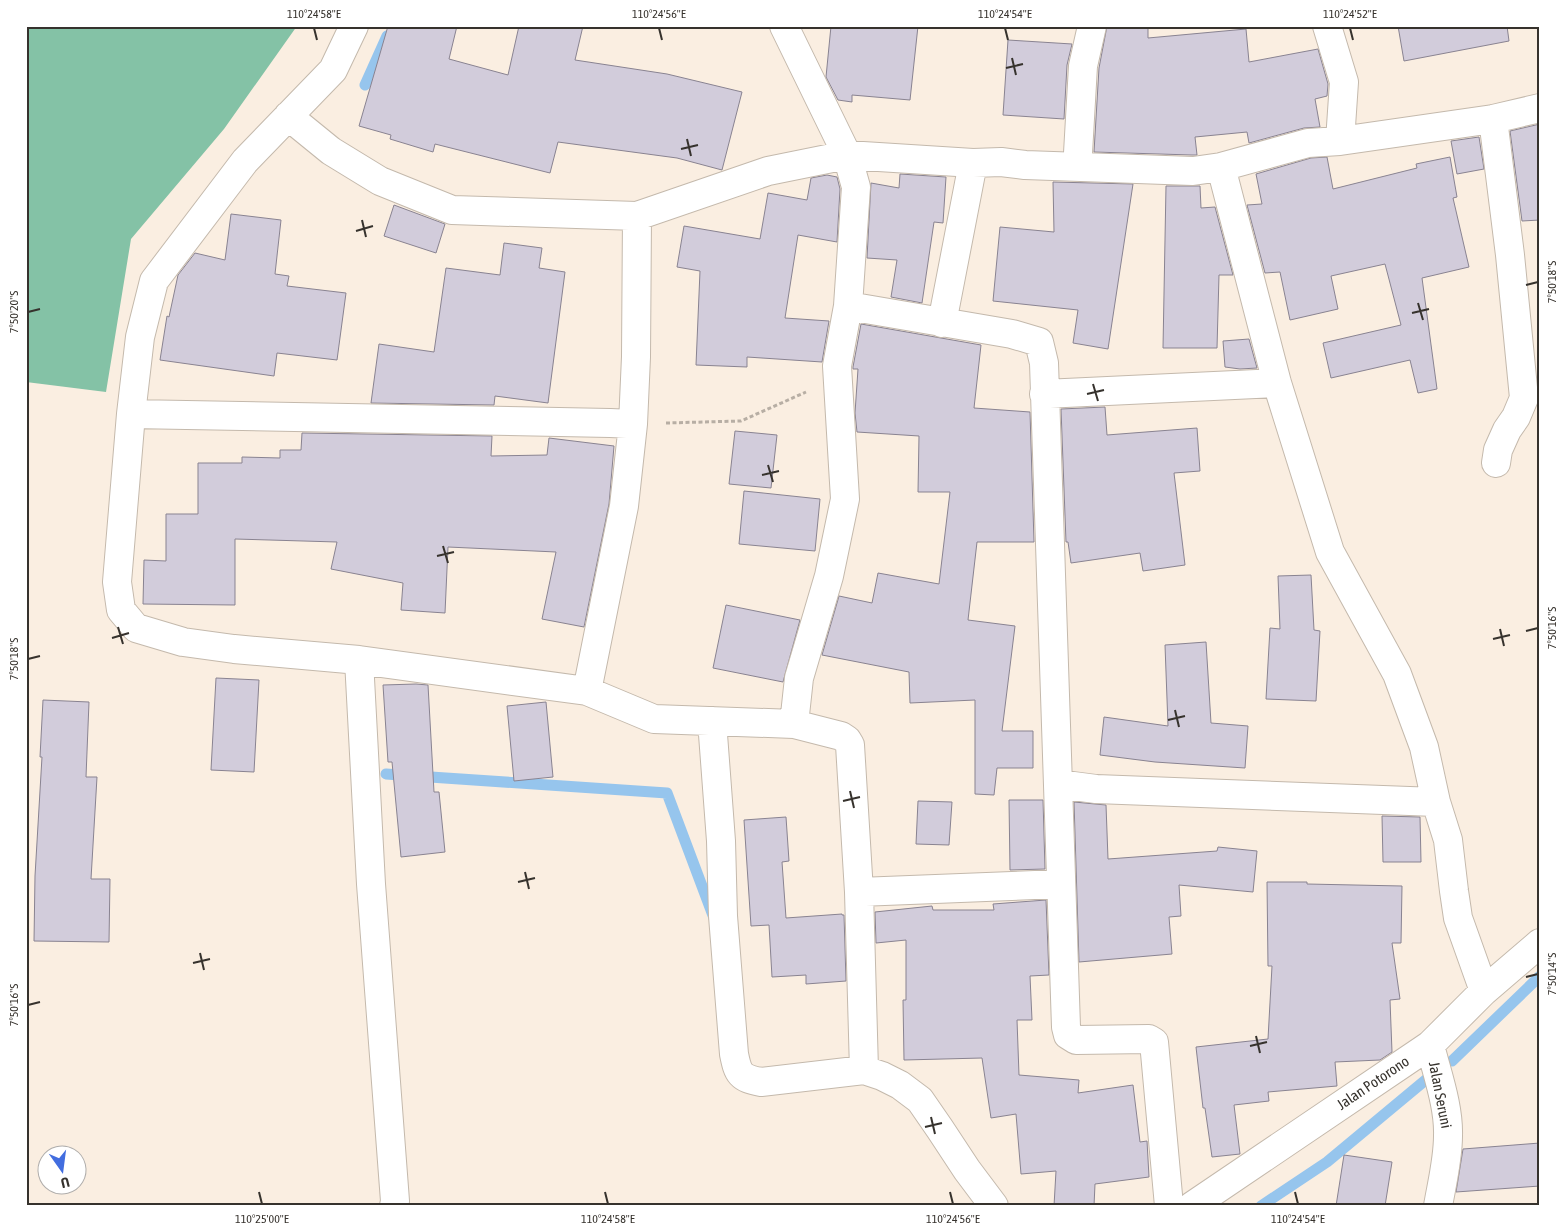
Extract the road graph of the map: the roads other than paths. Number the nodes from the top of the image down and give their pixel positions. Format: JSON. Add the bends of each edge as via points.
{"nodes":[{"id":1,"x":354,"y":26,"type":"edge"},
{"id":2,"x":784,"y":26,"type":"edge"},
{"id":3,"x":1092,"y":26,"type":"edge"},
{"id":4,"x":1327,"y":26,"type":"edge"},
{"id":5,"x":1540,"y":108,"type":"edge"},
{"id":6,"x":288,"y":116,"type":"junction"},
{"id":7,"x":1493,"y":119,"type":"junction"},
{"id":8,"x":1340,"y":141,"type":"junction"},
{"id":9,"x":847,"y":155,"type":"junction"},
{"id":10,"x":973,"y":163,"type":"junction"},
{"id":11,"x":1080,"y":166,"type":"junction"},
{"id":12,"x":1221,"y":167,"type":"junction"},
{"id":13,"x":637,"y":216,"type":"junction"},
{"id":14,"x":848,"y":306,"type":"junction"},
{"id":15,"x":942,"y":323,"type":"junction"},
{"id":16,"x":1277,"y":383,"type":"junction"},
{"id":17,"x":1044,"y":394,"type":"junction"},
{"id":18,"x":131,"y":414,"type":"junction"},
{"id":19,"x":632,"y":424,"type":"junction"},
{"id":20,"x":1496,"y":463,"type":"dead end"},
{"id":21,"x":359,"y":660,"type":"junction"},
{"id":22,"x":587,"y":691,"type":"junction"},
{"id":23,"x":712,"y":721,"type":"junction"},
{"id":24,"x":794,"y":724,"type":"junction"},
{"id":25,"x":1058,"y":784,"type":"junction"},
{"id":26,"x":1436,"y":802,"type":"junction"},
{"id":27,"x":1060,"y":884,"type":"junction"},
{"id":28,"x":858,"y":892,"type":"junction"},
{"id":29,"x":1540,"y":943,"type":"edge"},
{"id":30,"x":1484,"y":991,"type":"junction"},
{"id":31,"x":1430,"y":1044,"type":"junction"},
{"id":32,"x":864,"y":1070,"type":"junction"},
{"id":33,"x":394,"y":1206,"type":"edge"},
{"id":34,"x":994,"y":1206,"type":"edge"},
{"id":35,"x":1169,"y":1206,"type":"edge"},
{"id":36,"x":1192,"y":1206,"type":"edge"},
{"id":37,"x":1438,"y":1206,"type":"edge"}],
"edges":[{"from":1,"to":6,"type":"street","via":[[333,70]]},
{"from":2,"to":9,"type":"street"},
{"from":3,"to":11,"type":"street","via":[[1083,66]]},
{"from":4,"to":8,"type":"street","via":[[1344,82]]},
{"from":5,"to":7,"type":"street"},
{"from":6,"to":13,"type":"street","via":[[331,151],[380,181],[452,210]]},
{"from":6,"to":18,"type":"street","via":[[245,162],[154,281],[140,337]]},
{"from":7,"to":8,"type":"street"},
{"from":7,"to":20,"type":"street","via":[[1524,398],[1498,450]]},
{"from":8,"to":12,"type":"street","via":[[1308,143]]},
{"from":9,"to":10,"type":"street"},
{"from":9,"to":13,"type":"street","via":[[768,171]]},
{"from":9,"to":14,"type":"street","via":[[856,187]]},
{"from":10,"to":11,"type":"street"},
{"from":10,"to":15,"type":"street"},
{"from":11,"to":12,"type":"street","via":[[1193,171]]},
{"from":12,"to":16,"type":"street"},
{"from":13,"to":19,"type":"street"},
{"from":14,"to":15,"type":"street"},
{"from":14,"to":24,"type":"street","via":[[837,366],[845,499],[829,576],[799,678]]},
{"from":15,"to":17,"type":"street","via":[[1012,334],[1039,342],[1044,363]]},
{"from":16,"to":17,"type":"street"},
{"from":16,"to":26,"type":"street","via":[[1330,552],[1397,674],[1424,747]]},
{"from":17,"to":25,"type":"street"},
{"from":18,"to":19,"type":"street"},
{"from":18,"to":21,"type":"street","via":[[117,582],[121,610],[136,628],[184,642]]},
{"from":19,"to":22,"type":"street","via":[[624,506]]},
{"from":21,"to":22,"type":"street"},
{"from":21,"to":33,"type":"street"},
{"from":22,"to":23,"type":"street","via":[[654,720]]},
{"from":23,"to":24,"type":"street"},
{"from":23,"to":32,"type":"street","via":[[737,1070],[744,1078],[760,1082]]},
{"from":24,"to":28,"type":"street","via":[[841,736],[850,745]]},
{"from":25,"to":26,"type":"street","via":[[1096,789]]},
{"from":25,"to":27,"type":"street"},
{"from":26,"to":30,"type":"street","via":[[1448,840],[1458,918]]},
{"from":27,"to":28,"type":"street"},
{"from":27,"to":35,"type":"street","via":[[1068,1035],[1076,1040],[1149,1039],[1154,1042]]},
{"from":28,"to":32,"type":"street"},
{"from":29,"to":30,"type":"street","name":"Jalan Potorono"},
{"from":30,"to":31,"type":"street","name":"Jalan Potorono"},
{"from":31,"to":36,"type":"street","name":"Jalan Potorono"},
{"from":31,"to":37,"type":"street","name":"Jalan Seruni","via":[[1445,1107],[1448,1136]]},
{"from":32,"to":34,"type":"street","via":[[900,1085],[920,1100]]}]}
